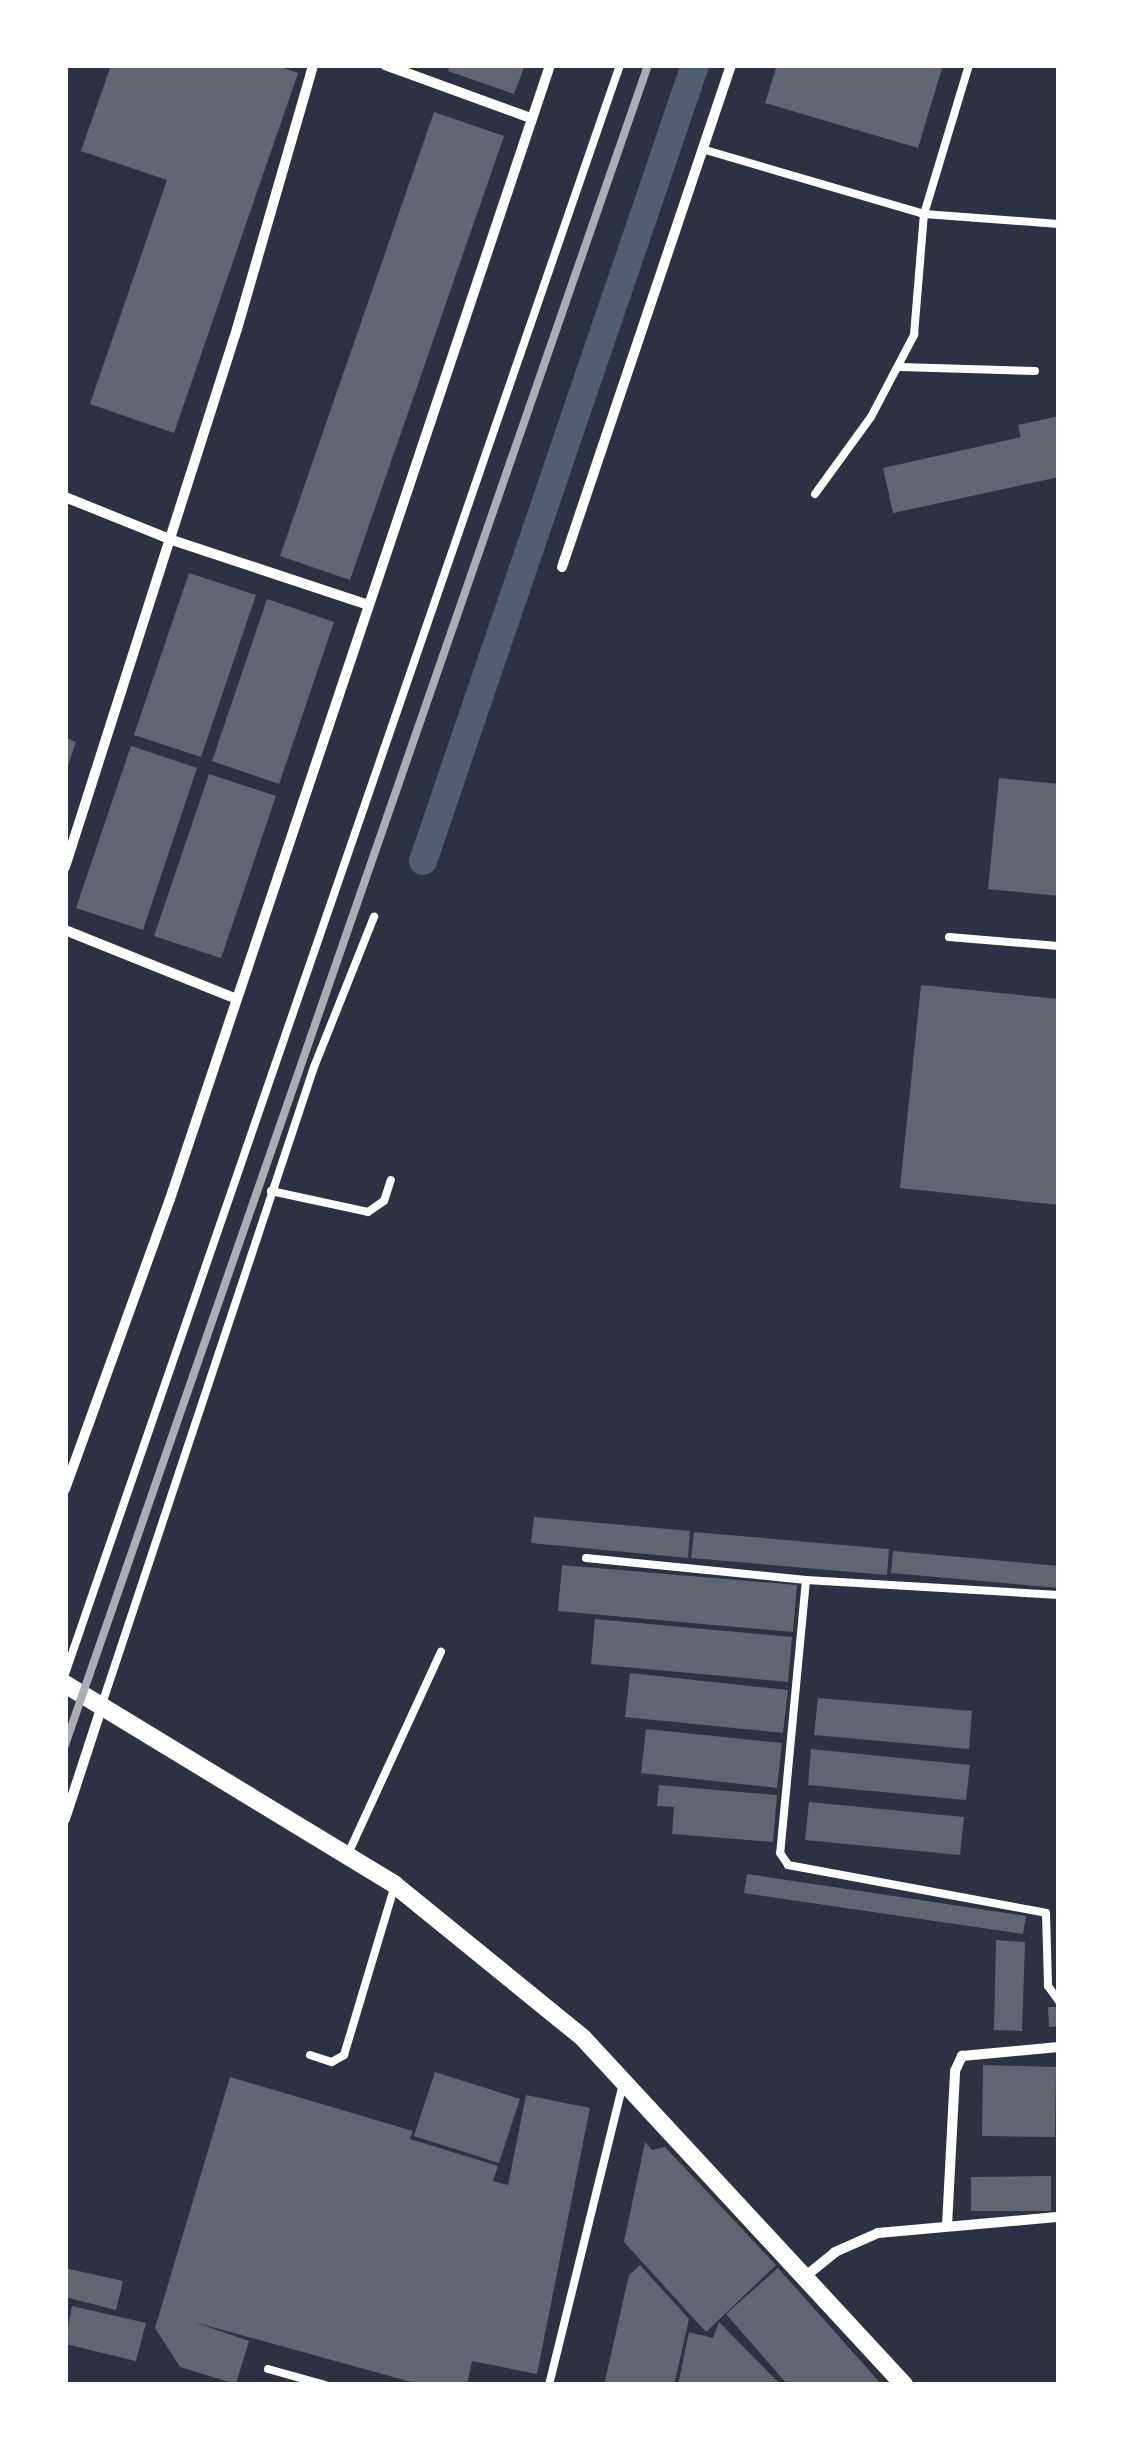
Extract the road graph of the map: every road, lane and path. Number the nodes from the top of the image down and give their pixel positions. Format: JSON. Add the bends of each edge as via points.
{"nodes":[{"id":1,"x":313,"y":65,"type":"edge"},
{"id":2,"x":385,"y":65,"type":"edge"},
{"id":3,"x":550,"y":65,"type":"edge"},
{"id":4,"x":620,"y":65,"type":"edge"},
{"id":5,"x":731,"y":65,"type":"edge"},
{"id":6,"x":969,"y":65,"type":"edge"},
{"id":7,"x":531,"y":118,"type":"junction"},
{"id":8,"x":702,"y":150,"type":"junction"},
{"id":9,"x":924,"y":214,"type":"junction"},
{"id":10,"x":1059,"y":224,"type":"edge"},
{"id":11,"x":900,"y":368,"type":"junction"},
{"id":12,"x":1035,"y":372,"type":"dead end"},
{"id":13,"x":815,"y":494,"type":"dead end"},
{"id":14,"x":65,"y":497,"type":"edge"},
{"id":15,"x":172,"y":540,"type":"junction"},
{"id":16,"x":562,"y":567,"type":"dead end"},
{"id":17,"x":365,"y":604,"type":"junction"},
{"id":18,"x":65,"y":867,"type":"edge"},
{"id":19,"x":374,"y":917,"type":"dead end"},
{"id":20,"x":65,"y":930,"type":"edge"},
{"id":21,"x":949,"y":937,"type":"dead end"},
{"id":22,"x":1059,"y":946,"type":"edge"},
{"id":23,"x":234,"y":998,"type":"junction"},
{"id":24,"x":391,"y":1180,"type":"dead end"},
{"id":25,"x":272,"y":1192,"type":"junction"},
{"id":26,"x":65,"y":1489,"type":"edge"},
{"id":27,"x":586,"y":1558,"type":"dead end"},
{"id":28,"x":806,"y":1580,"type":"junction"},
{"id":29,"x":1059,"y":1594,"type":"edge"},
{"id":30,"x":440,"y":1652,"type":"dead end"},
{"id":31,"x":65,"y":1674,"type":"edge"},
{"id":32,"x":65,"y":1684,"type":"edge"},
{"id":33,"x":102,"y":1704,"type":"junction"},
{"id":34,"x":65,"y":1819,"type":"edge"},
{"id":35,"x":348,"y":1856,"type":"junction"},
{"id":36,"x":394,"y":1885,"type":"junction"},
{"id":37,"x":1059,"y":2001,"type":"edge"},
{"id":38,"x":1059,"y":2047,"type":"edge"},
{"id":39,"x":310,"y":2055,"type":"dead end"},
{"id":40,"x":625,"y":2076,"type":"junction"},
{"id":41,"x":1059,"y":2217,"type":"edge"},
{"id":42,"x":947,"y":2226,"type":"junction"},
{"id":43,"x":807,"y":2275,"type":"junction"},
{"id":44,"x":268,"y":2369,"type":"dead end"},
{"id":45,"x":325,"y":2385,"type":"edge"},
{"id":46,"x":549,"y":2385,"type":"edge"},
{"id":47,"x":904,"y":2385,"type":"edge"}],
"edges":[{"from":1,"to":15,"type":"street"},
{"from":2,"to":7,"type":"street"},
{"from":3,"to":7,"type":"street"},
{"from":4,"to":31,"type":"lane"},
{"from":5,"to":8,"type":"street"},
{"from":6,"to":9,"type":"lane"},
{"from":7,"to":17,"type":"street"},
{"from":8,"to":9,"type":"lane"},
{"from":8,"to":16,"type":"street"},
{"from":9,"to":10,"type":"lane"},
{"from":9,"to":11,"type":"lane","via":[[914,335]]},
{"from":11,"to":12,"type":"lane"},
{"from":11,"to":13,"type":"lane"},
{"from":14,"to":15,"type":"street"},
{"from":15,"to":17,"type":"street"},
{"from":15,"to":18,"type":"street"},
{"from":17,"to":23,"type":"street"},
{"from":19,"to":25,"type":"lane"},
{"from":20,"to":23,"type":"street"},
{"from":21,"to":22,"type":"lane"},
{"from":23,"to":26,"type":"street"},
{"from":24,"to":25,"type":"lane","via":[[384,1201],[368,1212]]},
{"from":25,"to":33,"type":"lane"},
{"from":27,"to":28,"type":"lane"},
{"from":28,"to":29,"type":"lane"},
{"from":28,"to":37,"type":"lane","via":[[780,1852],[788,1865],[1046,1912],[1048,1986]]},
{"from":30,"to":35,"type":"lane"},
{"from":32,"to":33,"type":"street"},
{"from":33,"to":34,"type":"street"},
{"from":33,"to":35,"type":"street"},
{"from":35,"to":36,"type":"street"},
{"from":36,"to":39,"type":"lane","via":[[344,2055],[332,2062]]},
{"from":36,"to":40,"type":"street"},
{"from":38,"to":42,"type":"street","via":[[962,2056]]},
{"from":40,"to":43,"type":"street"},
{"from":40,"to":46,"type":"lane"},
{"from":41,"to":42,"type":"street"},
{"from":42,"to":43,"type":"street","via":[[878,2233],[835,2252]]},
{"from":43,"to":47,"type":"street"},
{"from":44,"to":45,"type":"lane"}]}
